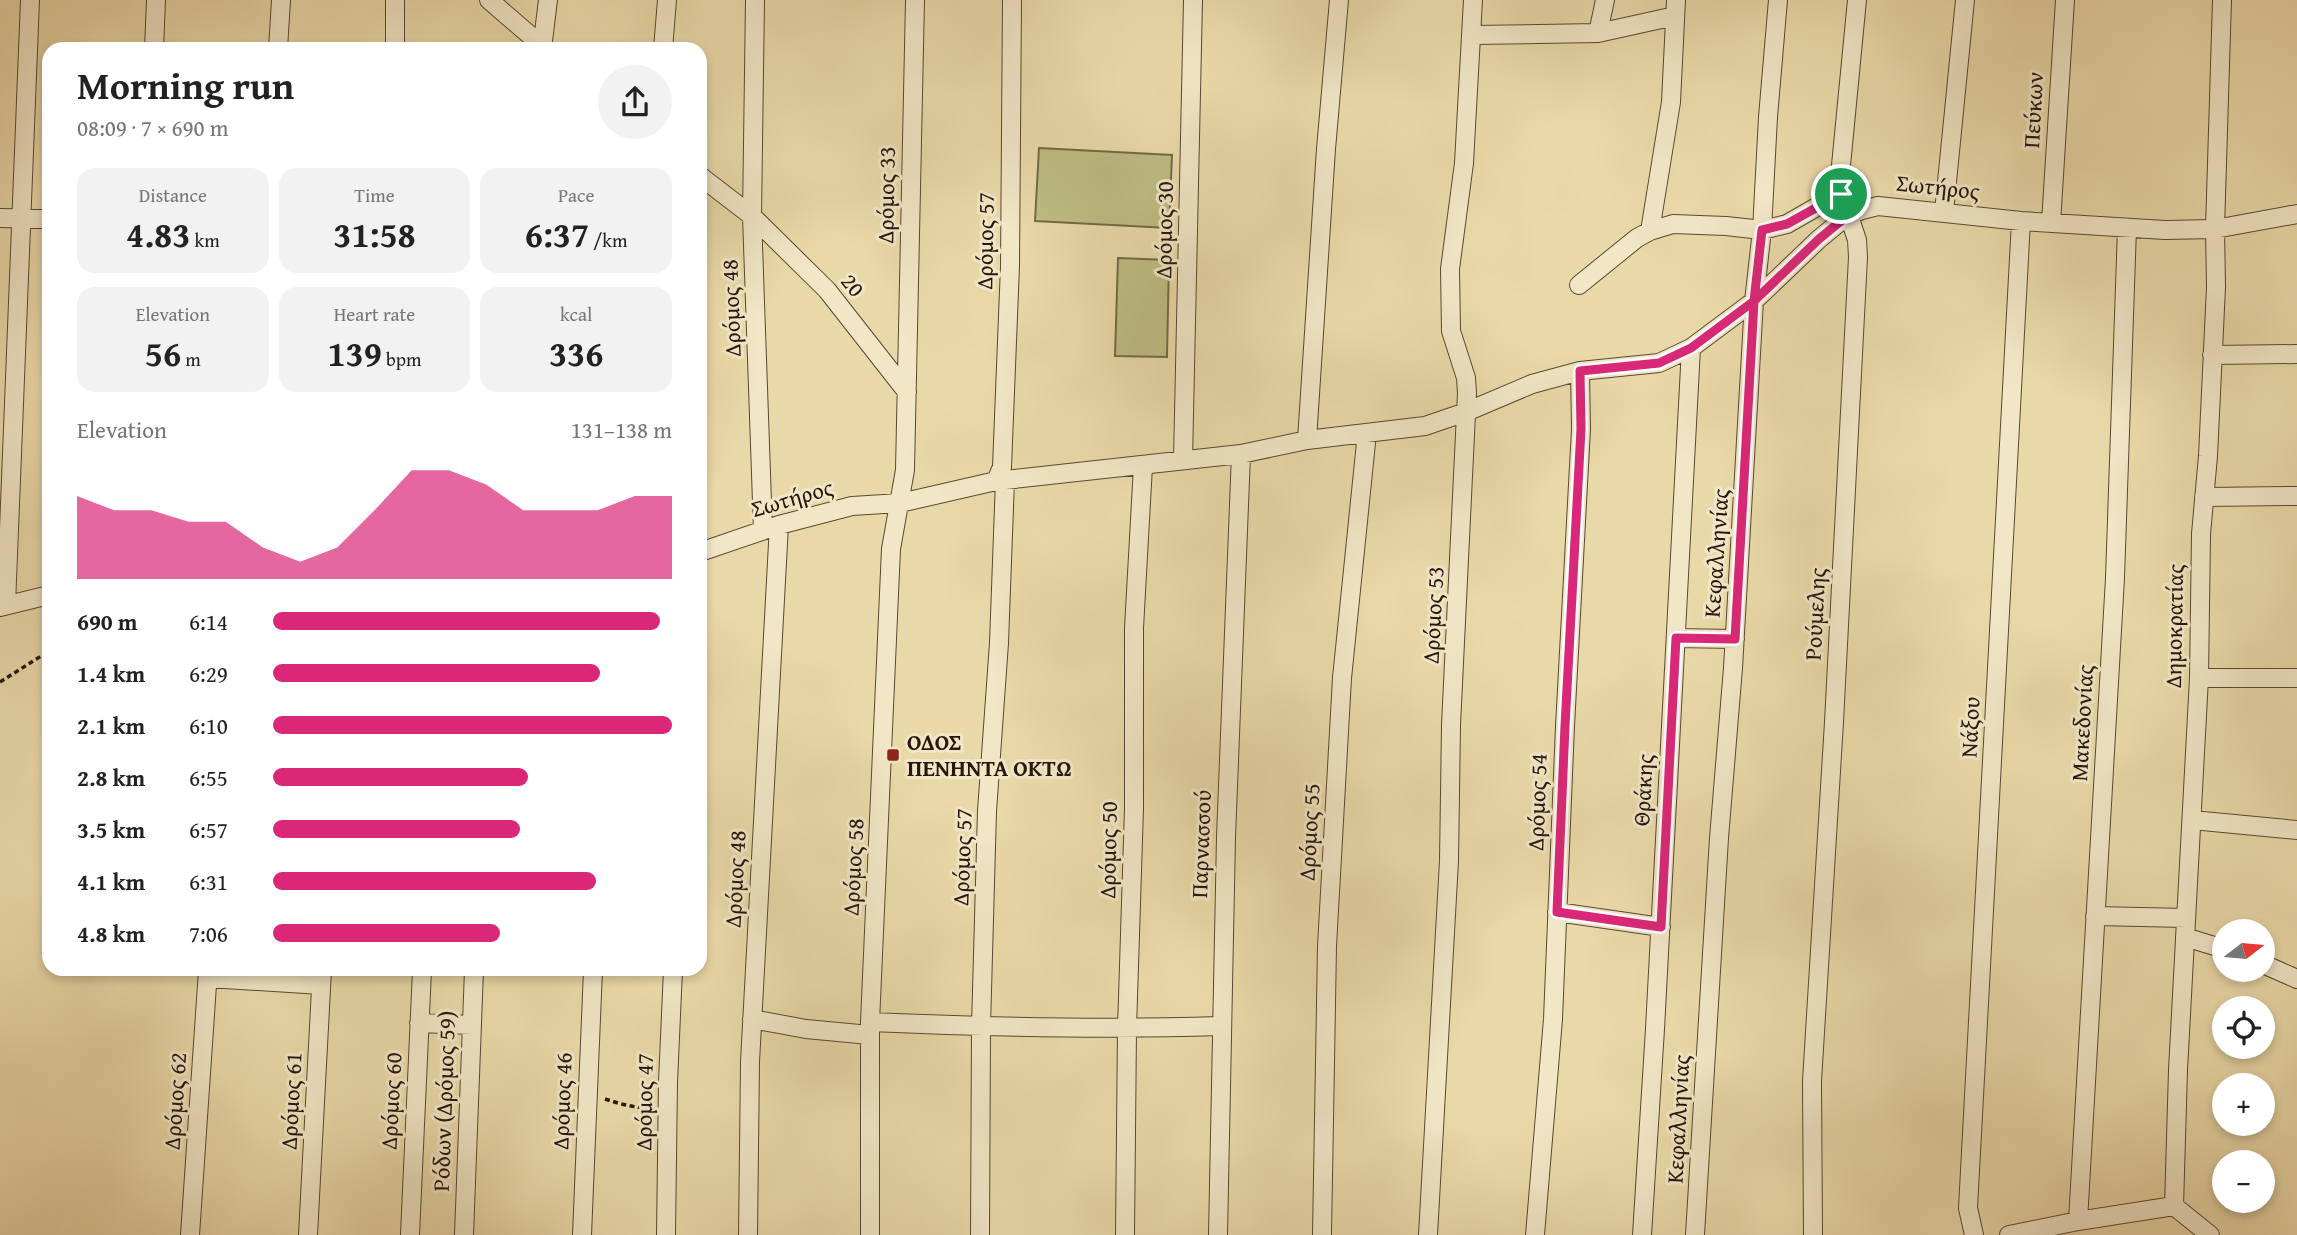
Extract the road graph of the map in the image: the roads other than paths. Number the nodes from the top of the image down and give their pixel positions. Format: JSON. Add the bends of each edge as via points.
{"nodes":[{"id":1,"x":30,"y":0,"type":"edge"},
{"id":2,"x":156,"y":0,"type":"edge"},
{"id":3,"x":281,"y":0,"type":"edge"},
{"id":4,"x":395,"y":0,"type":"edge"},
{"id":5,"x":489,"y":0,"type":"edge"},
{"id":6,"x":548,"y":0,"type":"edge"},
{"id":7,"x":667,"y":0,"type":"edge"},
{"id":8,"x":755,"y":0,"type":"edge"},
{"id":9,"x":915,"y":0,"type":"edge"},
{"id":10,"x":1012,"y":0,"type":"edge"},
{"id":11,"x":1193,"y":0,"type":"edge"},
{"id":12,"x":1339,"y":0,"type":"edge"},
{"id":13,"x":1473,"y":0,"type":"edge"},
{"id":14,"x":1605,"y":0,"type":"edge"},
{"id":15,"x":1778,"y":0,"type":"edge"},
{"id":16,"x":1857,"y":0,"type":"edge"},
{"id":17,"x":1965,"y":0,"type":"edge"},
{"id":18,"x":2064,"y":0,"type":"edge"},
{"id":19,"x":2222,"y":0,"type":"edge"},
{"id":20,"x":1676,"y":8,"type":"edge"},
{"id":21,"x":1598,"y":33,"type":"junction"},
{"id":22,"x":1472,"y":36,"type":"junction"},
{"id":23,"x":153,"y":42,"type":"edge"},
{"id":24,"x":278,"y":42,"type":"edge"},
{"id":25,"x":395,"y":42,"type":"edge"},
{"id":26,"x":537,"y":42,"type":"edge"},
{"id":27,"x":544,"y":42,"type":"edge"},
{"id":28,"x":664,"y":42,"type":"edge"},
{"id":29,"x":707,"y":181,"type":"edge"},
{"id":30,"x":1841,"y":194,"type":"junction"},
{"id":31,"x":1944,"y":212,"type":"junction"},
{"id":32,"x":2297,"y":214,"type":"edge"},
{"id":33,"x":752,"y":216,"type":"junction"},
{"id":34,"x":1847,"y":216,"type":"junction"},
{"id":35,"x":0,"y":218,"type":"edge"},
{"id":36,"x":20,"y":218,"type":"junction"},
{"id":37,"x":42,"y":219,"type":"edge"},
{"id":38,"x":2021,"y":221,"type":"junction"},
{"id":39,"x":2051,"y":223,"type":"junction"},
{"id":40,"x":2127,"y":228,"type":"junction"},
{"id":41,"x":2215,"y":229,"type":"junction"},
{"id":42,"x":1762,"y":230,"type":"junction"},
{"id":43,"x":1650,"y":231,"type":"junction"},
{"id":44,"x":1579,"y":285,"type":"dead end"},
{"id":45,"x":1754,"y":301,"type":"junction"},
{"id":46,"x":1691,"y":348,"type":"junction"},
{"id":47,"x":2297,"y":354,"type":"edge"},
{"id":48,"x":2212,"y":355,"type":"junction"},
{"id":49,"x":1580,"y":371,"type":"junction"},
{"id":50,"x":907,"y":392,"type":"junction"},
{"id":51,"x":1466,"y":412,"type":"junction"},
{"id":52,"x":1367,"y":433,"type":"junction"},
{"id":53,"x":1307,"y":440,"type":"junction"},
{"id":54,"x":1241,"y":454,"type":"junction"},
{"id":55,"x":1183,"y":460,"type":"junction"},
{"id":56,"x":1143,"y":466,"type":"junction"},
{"id":57,"x":1000,"y":481,"type":"junction"},
{"id":58,"x":2297,"y":496,"type":"edge"},
{"id":59,"x":2204,"y":497,"type":"junction"},
{"id":60,"x":900,"y":503,"type":"junction"},
{"id":61,"x":771,"y":528,"type":"junction"},
{"id":62,"x":707,"y":550,"type":"edge"},
{"id":63,"x":42,"y":597,"type":"edge"},
{"id":64,"x":3,"y":606,"type":"edge"},
{"id":65,"x":1676,"y":638,"type":"junction"},
{"id":66,"x":1735,"y":639,"type":"junction"},
{"id":67,"x":2199,"y":678,"type":"junction"},
{"id":68,"x":2297,"y":678,"type":"edge"},
{"id":69,"x":2192,"y":820,"type":"junction"},
{"id":70,"x":2297,"y":830,"type":"edge"},
{"id":71,"x":1557,"y":912,"type":"junction"},
{"id":72,"x":2095,"y":916,"type":"junction"},
{"id":73,"x":2186,"y":918,"type":"junction"},
{"id":74,"x":1661,"y":927,"type":"junction"},
{"id":75,"x":2185,"y":937,"type":"junction"},
{"id":76,"x":2212,"y":945,"type":"edge"},
{"id":77,"x":2275,"y":969,"type":"edge"},
{"id":78,"x":208,"y":976,"type":"edge"},
{"id":79,"x":284,"y":976,"type":"edge"},
{"id":80,"x":422,"y":976,"type":"edge"},
{"id":81,"x":474,"y":976,"type":"edge"},
{"id":82,"x":593,"y":976,"type":"edge"},
{"id":83,"x":673,"y":976,"type":"edge"},
{"id":84,"x":322,"y":977,"type":"edge"},
{"id":85,"x":2297,"y":979,"type":"edge"},
{"id":86,"x":752,"y":1020,"type":"junction"},
{"id":87,"x":419,"y":1023,"type":"junction"},
{"id":88,"x":472,"y":1025,"type":"junction"},
{"id":89,"x":1220,"y":1026,"type":"junction"},
{"id":90,"x":981,"y":1027,"type":"junction"},
{"id":91,"x":870,"y":1028,"type":"junction"},
{"id":92,"x":1127,"y":1029,"type":"junction"},
{"id":93,"x":2174,"y":1206,"type":"junction"},
{"id":94,"x":2078,"y":1221,"type":"junction"},
{"id":95,"x":190,"y":1235,"type":"edge"},
{"id":96,"x":308,"y":1235,"type":"edge"},
{"id":97,"x":410,"y":1235,"type":"edge"},
{"id":98,"x":464,"y":1235,"type":"edge"},
{"id":99,"x":582,"y":1235,"type":"edge"},
{"id":100,"x":666,"y":1235,"type":"edge"},
{"id":101,"x":748,"y":1235,"type":"edge"},
{"id":102,"x":870,"y":1235,"type":"edge"},
{"id":103,"x":980,"y":1235,"type":"edge"},
{"id":104,"x":1125,"y":1235,"type":"edge"},
{"id":105,"x":1218,"y":1235,"type":"edge"},
{"id":106,"x":1322,"y":1235,"type":"edge"},
{"id":107,"x":1428,"y":1235,"type":"edge"},
{"id":108,"x":1535,"y":1235,"type":"edge"},
{"id":109,"x":1642,"y":1235,"type":"edge"},
{"id":110,"x":1696,"y":1235,"type":"edge"},
{"id":111,"x":1813,"y":1235,"type":"edge"},
{"id":112,"x":1974,"y":1235,"type":"edge"},
{"id":113,"x":2009,"y":1235,"type":"edge"},
{"id":114,"x":2210,"y":1235,"type":"edge"}],
"edges":[{"from":1,"to":36,"type":"street"},
{"from":2,"to":23,"type":"street"},
{"from":3,"to":24,"type":"street"},
{"from":4,"to":25,"type":"street"},
{"from":5,"to":26,"type":"street"},
{"from":6,"to":27,"type":"street"},
{"from":7,"to":28,"type":"street"},
{"from":8,"to":33,"type":"street","name":"Δρόμος 48"},
{"from":9,"to":50,"type":"street","name":"Δρόμος 33"},
{"from":10,"to":57,"type":"street","name":"Δρόμος 57","via":[[1010,265]]},
{"from":11,"to":55,"type":"street","name":"Δρόμος 30"},
{"from":12,"to":53,"type":"street"},
{"from":13,"to":22,"type":"street","name":"Δρόμος 53"},
{"from":14,"to":21,"type":"street"},
{"from":15,"to":42,"type":"street","name":"Κεφαλληνίας"},
{"from":16,"to":30,"type":"street","name":"Ρούμελης"},
{"from":17,"to":31,"type":"street"},
{"from":18,"to":39,"type":"street","name":"Πεύκων"},
{"from":19,"to":41,"type":"street","name":"Δημοκρατίας"},
{"from":20,"to":21,"type":"street"},
{"from":20,"to":43,"type":"street","via":[[1671,102]]},
{"from":21,"to":22,"type":"street"},
{"from":22,"to":51,"type":"street","name":"Δρόμος 53","via":[[1464,163],[1450,269],[1451,331],[1466,378]]},
{"from":29,"to":33,"type":"street","name":"20"},
{"from":30,"to":34,"type":"street","name":"Ρούμελης"},
{"from":30,"to":42,"type":"street","via":[[1787,224]]},
{"from":31,"to":34,"type":"street","name":"Σωτήρος","via":[[1878,206]]},
{"from":31,"to":38,"type":"street","name":"Σωτήρος"},
{"from":32,"to":41,"type":"street","name":"Σωτήρος"},
{"from":33,"to":50,"type":"street","name":"20","via":[[827,290]]},
{"from":33,"to":61,"type":"street","name":"Δρόμος 48"},
{"from":34,"to":45,"type":"street","name":"Σωτήρος"},
{"from":34,"to":111,"type":"street","name":"Ρούμελης","via":[[1858,257],[1812,1080]]},
{"from":35,"to":36,"type":"street"},
{"from":36,"to":37,"type":"street"},
{"from":36,"to":64,"type":"street"},
{"from":38,"to":39,"type":"street","name":"Σωτήρος"},
{"from":38,"to":112,"type":"street","name":"Νάξου","via":[[1968,1208]]},
{"from":39,"to":40,"type":"street","name":"Σωτήρος"},
{"from":40,"to":41,"type":"street","name":"Σωτήρος"},
{"from":40,"to":72,"type":"street","name":"Μακεδονίας","via":[[2115,578]]},
{"from":41,"to":48,"type":"street","name":"Δημοκρατίας"},
{"from":42,"to":43,"type":"street","via":[[1673,224]]},
{"from":42,"to":45,"type":"street","name":"Κεφαλληνίας"},
{"from":43,"to":44,"type":"street"},
{"from":45,"to":46,"type":"street","name":"Σωτήρος"},
{"from":45,"to":66,"type":"street","name":"Κεφαλληνίας"},
{"from":46,"to":49,"type":"street","name":"Σωτήρος","via":[[1659,363]]},
{"from":46,"to":65,"type":"street","name":"Θράκης"},
{"from":47,"to":48,"type":"street"},
{"from":48,"to":59,"type":"street","name":"Δημοκρατίας"},
{"from":49,"to":51,"type":"street","name":"Σωτήρος","via":[[1532,384]]},
{"from":49,"to":71,"type":"street","name":"Δρόμος 54"},
{"from":50,"to":60,"type":"street","name":"Δρόμος 33"},
{"from":51,"to":52,"type":"street","name":"Σωτήρος","via":[[1425,425]]},
{"from":51,"to":107,"type":"street","name":"Δρόμος 53","via":[[1449,862]]},
{"from":52,"to":53,"type":"street","name":"Σωτήρος"},
{"from":52,"to":106,"type":"street","name":"Δρόμος 55","via":[[1342,678],[1327,946]]},
{"from":53,"to":54,"type":"street","name":"Σωτήρος"},
{"from":54,"to":55,"type":"street","name":"Σωτήρος"},
{"from":54,"to":89,"type":"street","name":"Παρνασσού"},
{"from":55,"to":56,"type":"street","name":"Σωτήρος"},
{"from":56,"to":57,"type":"street","name":"Σωτήρος"},
{"from":56,"to":92,"type":"street","name":"Δρόμος 50","via":[[1134,628]]},
{"from":57,"to":60,"type":"street","name":"Σωτήρος"},
{"from":57,"to":90,"type":"street","name":"Δρόμος 57","via":[[999,643],[987,811]]},
{"from":58,"to":59,"type":"street"},
{"from":59,"to":67,"type":"street","name":"Δημοκρατίας"},
{"from":60,"to":61,"type":"street","name":"Σωτήρος","via":[[852,506]]},
{"from":60,"to":91,"type":"street","name":"Δρόμος 58","via":[[891,549]]},
{"from":61,"to":62,"type":"street","name":"Σωτήρος"},
{"from":61,"to":86,"type":"street","name":"Δρόμος 48"},
{"from":63,"to":64,"type":"street"},
{"from":65,"to":66,"type":"street"},
{"from":65,"to":74,"type":"street","name":"Θράκης"},
{"from":66,"to":110,"type":"street","name":"Κεφαλληνίας"},
{"from":67,"to":68,"type":"street"},
{"from":67,"to":69,"type":"street","name":"Δημοκρατίας"},
{"from":69,"to":70,"type":"street"},
{"from":69,"to":73,"type":"street","name":"Δημοκρατίας"},
{"from":71,"to":74,"type":"street"},
{"from":71,"to":108,"type":"street","name":"Δρόμος 54"},
{"from":72,"to":73,"type":"street"},
{"from":72,"to":94,"type":"street","name":"Μακεδονίας"},
{"from":73,"to":75,"type":"street","name":"Δημοκρατίας"},
{"from":74,"to":109,"type":"street","name":"Θράκης"},
{"from":75,"to":76,"type":"street"},
{"from":75,"to":93,"type":"street","name":"Δημοκρατίας"},
{"from":77,"to":85,"type":"street"},
{"from":78,"to":95,"type":"street","name":"Δρόμος 62"},
{"from":79,"to":84,"type":"street"},
{"from":80,"to":87,"type":"street","name":"Δρόμος 60"},
{"from":81,"to":88,"type":"street","name":"Ρόδων (Δρόμος 59)"},
{"from":82,"to":99,"type":"street","name":"Δρόμος 46"},
{"from":83,"to":100,"type":"street","name":"Δρόμος 47"},
{"from":84,"to":96,"type":"street","name":"Δρόμος 61"},
{"from":86,"to":91,"type":"street","via":[[807,1029]]},
{"from":86,"to":101,"type":"street","name":"Δρόμος 48"},
{"from":87,"to":88,"type":"street"},
{"from":87,"to":97,"type":"street","name":"Δρόμος 60"},
{"from":88,"to":98,"type":"street","name":"Ρόδων (Δρόμος 59)"},
{"from":89,"to":92,"type":"street"},
{"from":89,"to":105,"type":"street","name":"Παρνασσού"},
{"from":90,"to":91,"type":"street"},
{"from":90,"to":92,"type":"street"},
{"from":90,"to":103,"type":"street","name":"Δρόμος 57"},
{"from":91,"to":102,"type":"street","name":"Δρόμος 58"},
{"from":92,"to":104,"type":"street","name":"Δρόμος 50"},
{"from":93,"to":94,"type":"street"},
{"from":93,"to":114,"type":"street"},
{"from":94,"to":113,"type":"street"}]}
